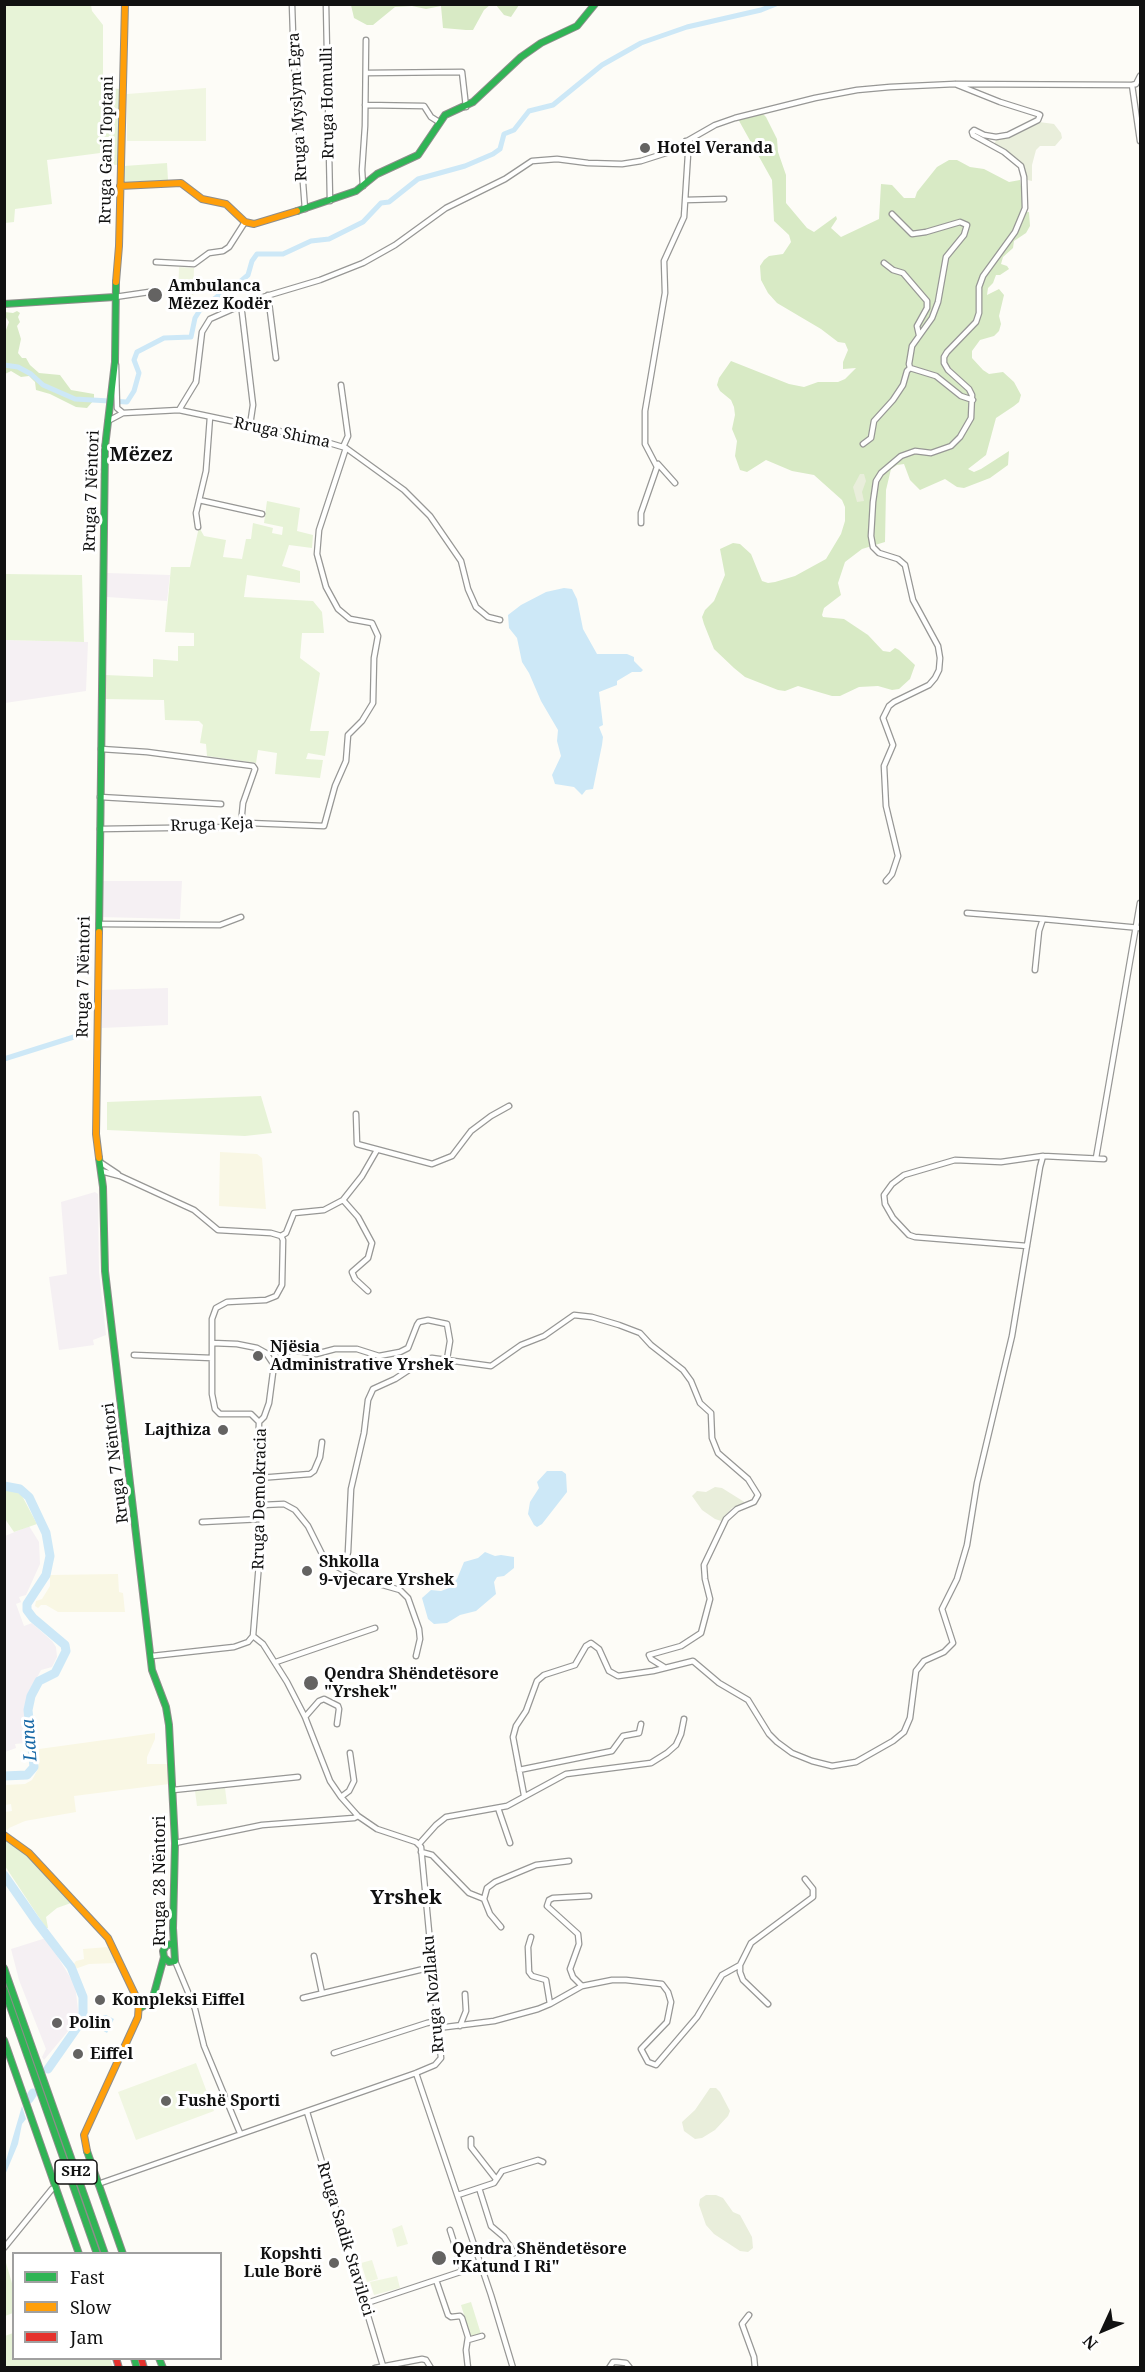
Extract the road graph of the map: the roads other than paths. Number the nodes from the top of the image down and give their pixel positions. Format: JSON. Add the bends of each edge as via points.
{"nodes":[{"id":1,"x":125,"y":4,"type":"edge"},
{"id":2,"x":292,"y":4,"type":"edge"},
{"id":3,"x":326,"y":4,"type":"edge"},
{"id":4,"x":596,"y":4,"type":"edge"},
{"id":5,"x":366,"y":40,"type":"dead end"},
{"id":6,"x":366,"y":73,"type":"junction"},
{"id":7,"x":1140,"y":76,"type":"edge"},
{"id":8,"x":955,"y":84,"type":"junction"},
{"id":9,"x":1132,"y":85,"type":"junction"},
{"id":10,"x":365,"y":105,"type":"junction"},
{"id":11,"x":466,"y":107,"type":"junction"},
{"id":12,"x":439,"y":122,"type":"junction"},
{"id":13,"x":686,"y":141,"type":"junction"},
{"id":14,"x":1140,"y":141,"type":"edge"},
{"id":15,"x":120,"y":186,"type":"junction"},
{"id":16,"x":363,"y":186,"type":"junction"},
{"id":17,"x":724,"y":199,"type":"dead end"},
{"id":18,"x":685,"y":200,"type":"junction"},
{"id":19,"x":330,"y":201,"type":"junction"},
{"id":20,"x":305,"y":209,"type":"junction"},
{"id":21,"x":892,"y":214,"type":"dead end"},
{"id":22,"x":244,"y":222,"type":"junction"},
{"id":23,"x":156,"y":262,"type":"dead end"},
{"id":24,"x":884,"y":263,"type":"dead end"},
{"id":25,"x":149,"y":292,"type":"dead end"},
{"id":26,"x":268,"y":295,"type":"junction"},
{"id":27,"x":115,"y":297,"type":"junction"},
{"id":28,"x":4,"y":304,"type":"edge"},
{"id":29,"x":241,"y":304,"type":"junction"},
{"id":30,"x":920,"y":335,"type":"junction"},
{"id":31,"x":276,"y":358,"type":"dead end"},
{"id":32,"x":910,"y":368,"type":"junction"},
{"id":33,"x":341,"y":385,"type":"dead end"},
{"id":34,"x":114,"y":397,"type":"junction"},
{"id":35,"x":973,"y":400,"type":"junction"},
{"id":36,"x":179,"y":410,"type":"junction"},
{"id":37,"x":123,"y":413,"type":"junction"},
{"id":38,"x":210,"y":417,"type":"junction"},
{"id":39,"x":108,"y":421,"type":"junction"},
{"id":40,"x":250,"y":425,"type":"junction"},
{"id":41,"x":863,"y":444,"type":"dead end"},
{"id":42,"x":344,"y":448,"type":"junction"},
{"id":43,"x":656,"y":462,"type":"junction"},
{"id":44,"x":675,"y":483,"type":"dead end"},
{"id":45,"x":199,"y":500,"type":"junction"},
{"id":46,"x":262,"y":514,"type":"dead end"},
{"id":47,"x":641,"y":523,"type":"dead end"},
{"id":48,"x":198,"y":527,"type":"dead end"},
{"id":49,"x":500,"y":620,"type":"dead end"},
{"id":50,"x":101,"y":749,"type":"junction"},
{"id":51,"x":100,"y":797,"type":"junction"},
{"id":52,"x":221,"y":804,"type":"dead end"},
{"id":53,"x":241,"y":824,"type":"junction"},
{"id":54,"x":100,"y":829,"type":"junction"},
{"id":55,"x":886,"y":881,"type":"dead end"},
{"id":56,"x":1140,"y":903,"type":"edge"},
{"id":57,"x":967,"y":913,"type":"dead end"},
{"id":58,"x":241,"y":917,"type":"dead end"},
{"id":59,"x":1043,"y":919,"type":"junction"},
{"id":60,"x":99,"y":924,"type":"junction"},
{"id":61,"x":1138,"y":928,"type":"edge"},
{"id":62,"x":1035,"y":970,"type":"dead end"},
{"id":63,"x":509,"y":1106,"type":"dead end"},
{"id":64,"x":356,"y":1114,"type":"dead end"},
{"id":65,"x":377,"y":1150,"type":"junction"},
{"id":66,"x":1043,"y":1156,"type":"junction"},
{"id":67,"x":1096,"y":1158,"type":"junction"},
{"id":68,"x":1104,"y":1159,"type":"dead end"},
{"id":69,"x":100,"y":1162,"type":"junction"},
{"id":70,"x":101,"y":1171,"type":"junction"},
{"id":71,"x":120,"y":1176,"type":"junction"},
{"id":72,"x":343,"y":1200,"type":"junction"},
{"id":73,"x":281,"y":1236,"type":"junction"},
{"id":74,"x":1027,"y":1246,"type":"junction"},
{"id":75,"x":368,"y":1291,"type":"dead end"},
{"id":76,"x":212,"y":1343,"type":"junction"},
{"id":77,"x":134,"y":1355,"type":"dead end"},
{"id":78,"x":212,"y":1358,"type":"junction"},
{"id":79,"x":447,"y":1359,"type":"junction"},
{"id":80,"x":274,"y":1365,"type":"junction"},
{"id":81,"x":259,"y":1422,"type":"junction"},
{"id":82,"x":322,"y":1442,"type":"dead end"},
{"id":83,"x":258,"y":1478,"type":"junction"},
{"id":84,"x":262,"y":1505,"type":"junction"},
{"id":85,"x":262,"y":1519,"type":"junction"},
{"id":86,"x":202,"y":1522,"type":"dead end"},
{"id":87,"x":344,"y":1569,"type":"junction"},
{"id":88,"x":375,"y":1628,"type":"dead end"},
{"id":89,"x":253,"y":1636,"type":"junction"},
{"id":90,"x":152,"y":1656,"type":"junction"},
{"id":91,"x":416,"y":1656,"type":"dead end"},
{"id":92,"x":276,"y":1662,"type":"junction"},
{"id":93,"x":664,"y":1667,"type":"junction"},
{"id":94,"x":305,"y":1718,"type":"junction"},
{"id":95,"x":684,"y":1719,"type":"dead end"},
{"id":96,"x":337,"y":1724,"type":"dead end"},
{"id":97,"x":641,"y":1724,"type":"dead end"},
{"id":98,"x":350,"y":1753,"type":"dead end"},
{"id":99,"x":519,"y":1770,"type":"junction"},
{"id":100,"x":298,"y":1777,"type":"dead end"},
{"id":101,"x":173,"y":1790,"type":"junction"},
{"id":102,"x":524,"y":1795,"type":"junction"},
{"id":103,"x":341,"y":1797,"type":"junction"},
{"id":104,"x":498,"y":1808,"type":"junction"},
{"id":105,"x":358,"y":1816,"type":"junction"},
{"id":106,"x":4,"y":1835,"type":"edge"},
{"id":107,"x":175,"y":1843,"type":"junction"},
{"id":108,"x":510,"y":1843,"type":"dead end"},
{"id":109,"x":419,"y":1844,"type":"junction"},
{"id":110,"x":421,"y":1852,"type":"junction"},
{"id":111,"x":569,"y":1861,"type":"dead end"},
{"id":112,"x":805,"y":1879,"type":"dead end"},
{"id":113,"x":589,"y":1896,"type":"dead end"},
{"id":114,"x":484,"y":1899,"type":"junction"},
{"id":115,"x":501,"y":1928,"type":"dead end"},
{"id":116,"x":531,"y":1937,"type":"dead end"},
{"id":117,"x":173,"y":1943,"type":"junction"},
{"id":118,"x":314,"y":1956,"type":"dead end"},
{"id":119,"x":169,"y":1960,"type":"junction"},
{"id":120,"x":740,"y":1965,"type":"junction"},
{"id":121,"x":432,"y":1967,"type":"junction"},
{"id":122,"x":4,"y":1968,"type":"edge"},
{"id":123,"x":582,"y":1986,"type":"junction"},
{"id":124,"x":4,"y":1989,"type":"edge"},
{"id":125,"x":322,"y":1994,"type":"junction"},
{"id":126,"x":465,"y":1994,"type":"dead end"},
{"id":127,"x":303,"y":1998,"type":"dead end"},
{"id":128,"x":550,"y":2004,"type":"junction"},
{"id":129,"x":768,"y":2004,"type":"dead end"},
{"id":130,"x":140,"y":2008,"type":"junction"},
{"id":131,"x":437,"y":2021,"type":"junction"},
{"id":132,"x":460,"y":2026,"type":"junction"},
{"id":133,"x":438,"y":2028,"type":"junction"},
{"id":134,"x":4,"y":2040,"type":"edge"},
{"id":135,"x":334,"y":2053,"type":"dead end"},
{"id":136,"x":416,"y":2073,"type":"junction"},
{"id":137,"x":307,"y":2112,"type":"junction"},
{"id":138,"x":240,"y":2133,"type":"junction"},
{"id":139,"x":471,"y":2139,"type":"dead end"},
{"id":140,"x":543,"y":2162,"type":"dead end"},
{"id":141,"x":496,"y":2179,"type":"junction"},
{"id":142,"x":98,"y":2184,"type":"junction"},
{"id":143,"x":56,"y":2187,"type":"junction"},
{"id":144,"x":479,"y":2188,"type":"junction"},
{"id":145,"x":458,"y":2195,"type":"junction"},
{"id":146,"x":450,"y":2230,"type":"dead end"},
{"id":147,"x":4,"y":2248,"type":"edge"},
{"id":148,"x":79,"y":2252,"type":"edge"},
{"id":149,"x":97,"y":2252,"type":"edge"},
{"id":150,"x":105,"y":2252,"type":"edge"},
{"id":151,"x":123,"y":2252,"type":"edge"},
{"id":152,"x":514,"y":2253,"type":"dead end"},
{"id":153,"x":481,"y":2265,"type":"junction"},
{"id":154,"x":463,"y":2271,"type":"junction"},
{"id":155,"x":436,"y":2280,"type":"junction"},
{"id":156,"x":364,"y":2304,"type":"junction"},
{"id":157,"x":749,"y":2315,"type":"dead end"},
{"id":158,"x":482,"y":2336,"type":"dead end"},
{"id":159,"x":468,"y":2340,"type":"junction"},
{"id":160,"x":383,"y":2366,"type":"edge"},
{"id":161,"x":391,"y":2366,"type":"edge"},
{"id":162,"x":375,"y":2367,"type":"edge"},
{"id":163,"x":429,"y":2367,"type":"edge"},
{"id":164,"x":468,"y":2367,"type":"edge"},
{"id":165,"x":513,"y":2367,"type":"edge"},
{"id":166,"x":609,"y":2367,"type":"edge"},
{"id":167,"x":630,"y":2367,"type":"edge"},
{"id":168,"x":755,"y":2367,"type":"edge"}],
"edges":[{"from":1,"to":15,"type":"main road","name":"Rruga Gani Toptani"},
{"from":2,"to":20,"type":"street","name":"Rruga Myslym Egra"},
{"from":3,"to":19,"type":"street","name":"Rruga Homulli"},
{"from":4,"to":11,"type":"main road","via":[[577,26],[521,57]]},
{"from":5,"to":6,"type":"street"},
{"from":6,"to":10,"type":"street"},
{"from":6,"to":11,"type":"street","via":[[462,72]]},
{"from":7,"to":9,"type":"street"},
{"from":8,"to":9,"type":"street"},
{"from":8,"to":13,"type":"street","via":[[868,89],[815,98],[735,118]]},
{"from":8,"to":35,"type":"street","via":[[1040,116],[1008,135],[972,132],[1021,166],[1025,208],[1015,232],[983,276],[976,322],[944,357],[948,370],[969,389]]},
{"from":9,"to":14,"type":"street"},
{"from":10,"to":12,"type":"street","via":[[424,106]]},
{"from":10,"to":16,"type":"street"},
{"from":11,"to":12,"type":"main road","via":[[449,113]]},
{"from":12,"to":16,"type":"main road","via":[[418,155],[377,174]]},
{"from":13,"to":18,"type":"street"},
{"from":13,"to":26,"type":"street","via":[[666,153],[636,162],[532,161],[446,208],[363,263]]},
{"from":15,"to":22,"type":"main road","via":[[181,183],[202,199],[227,205]]},
{"from":15,"to":27,"type":"main road","name":"Rruga Gani Toptani"},
{"from":16,"to":19,"type":"main road"},
{"from":17,"to":18,"type":"street"},
{"from":18,"to":43,"type":"street","via":[[684,217],[664,261],[665,293],[645,411],[645,444]]},
{"from":19,"to":20,"type":"main road"},
{"from":20,"to":22,"type":"main road","via":[[258,224]]},
{"from":21,"to":30,"type":"street","via":[[912,234],[960,222],[967,225],[946,257],[935,312]]},
{"from":22,"to":23,"type":"street","via":[[223,251],[194,264]]},
{"from":24,"to":30,"type":"street","via":[[903,273],[927,301],[917,326]]},
{"from":25,"to":27,"type":"street"},
{"from":26,"to":29,"type":"street"},
{"from":26,"to":31,"type":"street"},
{"from":27,"to":28,"type":"main road"},
{"from":27,"to":34,"type":"main road","name":"Rruga 7 Nëntori"},
{"from":29,"to":36,"type":"street","via":[[205,324],[196,382]]},
{"from":29,"to":40,"type":"street","via":[[253,405]]},
{"from":30,"to":32,"type":"street","via":[[912,346]]},
{"from":32,"to":35,"type":"street","via":[[936,376],[961,396]]},
{"from":32,"to":41,"type":"street","via":[[893,400],[874,421],[871,438]]},
{"from":33,"to":42,"type":"street","via":[[348,436]]},
{"from":34,"to":37,"type":"street"},
{"from":34,"to":39,"type":"main road","name":"Rruga 7 Nëntori"},
{"from":35,"to":55,"type":"street","via":[[971,418],[951,446],[931,453],[907,453],[881,473],[876,482],[875,550],[904,565],[913,600],[940,658],[939,670],[929,685],[894,702],[884,715],[893,745],[884,766],[886,806],[898,856]]},
{"from":36,"to":37,"type":"street","name":"Rruga Shima"},
{"from":36,"to":38,"type":"street","name":"Rruga Shima"},
{"from":37,"to":39,"type":"street","name":"Rruga Shima"},
{"from":38,"to":40,"type":"street","name":"Rruga Shima"},
{"from":38,"to":45,"type":"street","via":[[206,471]]},
{"from":39,"to":50,"type":"main road","name":"Rruga 7 Nëntori"},
{"from":40,"to":42,"type":"street","name":"Rruga Shima"},
{"from":42,"to":49,"type":"street","name":"Rruga Shima","via":[[404,490],[430,516],[461,561],[476,607],[488,617]]},
{"from":42,"to":53,"type":"street","name":"Rruga Keja","via":[[319,530],[317,554],[338,609],[350,619],[372,623],[378,636],[373,703],[348,735],[346,761],[324,826]]},
{"from":43,"to":44,"type":"street"},
{"from":43,"to":47,"type":"street"},
{"from":45,"to":46,"type":"street"},
{"from":45,"to":48,"type":"street"},
{"from":50,"to":51,"type":"main road","name":"Rruga 7 Nëntori"},
{"from":50,"to":53,"type":"street","via":[[253,766]]},
{"from":51,"to":52,"type":"street"},
{"from":51,"to":54,"type":"main road","name":"Rruga 7 Nëntori"},
{"from":53,"to":54,"type":"street","name":"Rruga Keja"},
{"from":54,"to":60,"type":"main road","name":"Rruga 7 Nëntori"},
{"from":56,"to":61,"type":"street"},
{"from":57,"to":59,"type":"street"},
{"from":58,"to":60,"type":"street","via":[[220,925]]},
{"from":59,"to":61,"type":"street"},
{"from":59,"to":62,"type":"street"},
{"from":60,"to":69,"type":"main road","name":"Rruga 7 Nëntori","via":[[96,1134]]},
{"from":61,"to":67,"type":"street"},
{"from":63,"to":65,"type":"street","via":[[471,1131],[452,1156],[432,1164]]},
{"from":64,"to":65,"type":"street","via":[[357,1144]]},
{"from":65,"to":72,"type":"street"},
{"from":66,"to":67,"type":"street"},
{"from":66,"to":74,"type":"street"},
{"from":66,"to":74,"type":"street","via":[[1001,1162],[955,1160],[898,1178],[884,1195],[893,1218],[915,1238]]},
{"from":67,"to":68,"type":"street"},
{"from":69,"to":70,"type":"main road","name":"Rruga 7 Nëntori"},
{"from":69,"to":71,"type":"street"},
{"from":70,"to":71,"type":"street"},
{"from":70,"to":90,"type":"main road","name":"Rruga 7 Nëntori","via":[[105,1271]]},
{"from":71,"to":73,"type":"street","via":[[194,1210],[218,1230]]},
{"from":72,"to":73,"type":"street","via":[[324,1210],[294,1214]]},
{"from":72,"to":75,"type":"street","via":[[372,1243],[368,1258],[352,1274]]},
{"from":73,"to":76,"type":"street","via":[[280,1291],[266,1300],[227,1302],[216,1308]]},
{"from":74,"to":93,"type":"street","via":[[1012,1336],[977,1483],[967,1545],[957,1579],[942,1609],[952,1643],[916,1671],[912,1710],[904,1732],[856,1762],[822,1764],[792,1753],[777,1742],[748,1700],[719,1683],[697,1662]]},
{"from":76,"to":78,"type":"street"},
{"from":76,"to":80,"type":"street","via":[[257,1348],[267,1353]]},
{"from":77,"to":78,"type":"street"},
{"from":78,"to":81,"type":"street","via":[[217,1413],[251,1414]]},
{"from":79,"to":80,"type":"street","via":[[447,1324],[428,1320],[419,1322],[408,1348],[400,1352],[379,1356],[357,1349],[316,1354],[293,1350],[284,1352]]},
{"from":79,"to":87,"type":"street","via":[[424,1360],[370,1393],[351,1490]]},
{"from":79,"to":93,"type":"street","via":[[491,1366],[521,1345],[544,1336],[574,1315],[581,1315],[640,1333],[691,1381],[700,1403],[711,1413],[712,1438],[718,1453],[748,1479],[758,1495],[754,1502],[726,1519],[704,1565],[710,1599],[701,1633],[681,1646],[649,1655]]},
{"from":80,"to":81,"type":"street","name":"Rruga Demokracia","via":[[269,1403]]},
{"from":81,"to":83,"type":"street","name":"Rruga Demokracia"},
{"from":82,"to":83,"type":"street","via":[[320,1457],[310,1474]]},
{"from":83,"to":84,"type":"street","name":"Rruga Demokracia"},
{"from":84,"to":85,"type":"street","name":"Rruga Demokracia"},
{"from":84,"to":87,"type":"street","via":[[284,1504],[296,1510],[327,1561]]},
{"from":85,"to":86,"type":"street"},
{"from":85,"to":89,"type":"street","name":"Rruga Demokracia"},
{"from":87,"to":91,"type":"street","via":[[358,1578],[400,1590],[408,1598],[419,1629]]},
{"from":88,"to":92,"type":"street"},
{"from":89,"to":90,"type":"street","via":[[234,1647]]},
{"from":89,"to":92,"type":"street"},
{"from":90,"to":101,"type":"main road","name":"Rruga 28 Nëntori","via":[[153,1677],[167,1714]]},
{"from":92,"to":94,"type":"street"},
{"from":93,"to":99,"type":"street","via":[[621,1676],[612,1674],[599,1649],[588,1644],[575,1665],[544,1675],[537,1681],[514,1731]]},
{"from":94,"to":96,"type":"street","via":[[324,1699],[338,1706]]},
{"from":94,"to":103,"type":"street","via":[[330,1781]]},
{"from":95,"to":102,"type":"street","via":[[676,1744],[651,1763],[566,1774]]},
{"from":97,"to":99,"type":"street","via":[[639,1733],[623,1736],[612,1751]]},
{"from":98,"to":103,"type":"street","via":[[354,1781]]},
{"from":99,"to":102,"type":"street"},
{"from":100,"to":101,"type":"street"},
{"from":101,"to":107,"type":"main road","name":"Rruga 28 Nëntori"},
{"from":102,"to":104,"type":"street"},
{"from":103,"to":105,"type":"street"},
{"from":104,"to":108,"type":"street"},
{"from":104,"to":109,"type":"street","via":[[446,1817]]},
{"from":105,"to":107,"type":"street","via":[[262,1825]]},
{"from":105,"to":109,"type":"street","via":[[377,1829]]},
{"from":106,"to":130,"type":"main road","via":[[29,1853],[108,1938]]},
{"from":107,"to":117,"type":"main road","name":"Rruga 28 Nëntori"},
{"from":109,"to":110,"type":"street","name":"Rruga Nozllaku"},
{"from":110,"to":114,"type":"street","via":[[434,1857],[469,1893]]},
{"from":110,"to":121,"type":"street","name":"Rruga Nozllaku"},
{"from":111,"to":114,"type":"street","via":[[537,1864],[495,1882],[487,1888]]},
{"from":112,"to":120,"type":"street","via":[[813,1889],[813,1897],[751,1943]]},
{"from":113,"to":123,"type":"street","via":[[553,1898],[547,1906],[578,1934],[579,1944],[570,1969]]},
{"from":114,"to":115,"type":"street"},
{"from":116,"to":128,"type":"street","via":[[529,1972],[546,1980]]},
{"from":117,"to":119,"type":"main road","name":"Rruga 28 Nëntori"},
{"from":117,"to":119,"type":"main road","via":[[165,1947]]},
{"from":118,"to":125,"type":"street"},
{"from":119,"to":130,"type":"main road","via":[[158,1972],[152,2001]]},
{"from":119,"to":138,"type":"street","name":"Rruga 28 Nëntori","via":[[195,2009],[204,2046]]},
{"from":120,"to":123,"type":"street","via":[[722,1975],[697,2017],[656,2066],[648,2062],[641,2049],[667,2022],[671,2002],[665,1987],[622,1980]]},
{"from":120,"to":129,"type":"street","via":[[741,1977]]},
{"from":121,"to":125,"type":"street"},
{"from":121,"to":131,"type":"street","name":"Rruga Nozllaku"},
{"from":122,"to":150,"type":"main road","number":"SH2"},
{"from":123,"to":128,"type":"street"},
{"from":124,"to":149,"type":"main road","number":"SH2"},
{"from":125,"to":127,"type":"street"},
{"from":126,"to":132,"type":"street","via":[[466,2012]]},
{"from":128,"to":132,"type":"street","via":[[494,2021]]},
{"from":130,"to":142,"type":"main road","via":[[85,2132],[85,2145]]},
{"from":131,"to":133,"type":"street","name":"Rruga Nozllaku"},
{"from":131,"to":135,"type":"street"},
{"from":132,"to":133,"type":"street"},
{"from":133,"to":136,"type":"street","name":"Rruga Nozllaku","via":[[440,2061]]},
{"from":134,"to":143,"type":"main road"},
{"from":136,"to":137,"type":"street","name":"Rruga Nozllaku"},
{"from":136,"to":145,"type":"street"},
{"from":137,"to":138,"type":"street","name":"Rruga Nozllaku"},
{"from":137,"to":156,"type":"street","name":"Rruga Sadik Stavileci"},
{"from":138,"to":142,"type":"street","name":"Rruga Nozllaku"},
{"from":139,"to":141,"type":"street","via":[[471,2147]]},
{"from":140,"to":141,"type":"street","via":[[538,2160],[502,2171]]},
{"from":141,"to":144,"type":"street"},
{"from":142,"to":151,"type":"main road"},
{"from":143,"to":147,"type":"street"},
{"from":143,"to":148,"type":"main road"},
{"from":144,"to":145,"type":"street"},
{"from":144,"to":152,"type":"street","via":[[491,2226]]},
{"from":145,"to":153,"type":"street"},
{"from":146,"to":154,"type":"street"},
{"from":153,"to":154,"type":"street"},
{"from":153,"to":165,"type":"street"},
{"from":154,"to":155,"type":"street"},
{"from":155,"to":156,"type":"street"},
{"from":155,"to":159,"type":"street","via":[[448,2315],[462,2318]]},
{"from":156,"to":160,"type":"street","name":"Rruga Sadik Stavileci"},
{"from":157,"to":168,"type":"street","via":[[742,2324]]},
{"from":158,"to":159,"type":"street"},
{"from":159,"to":164,"type":"street"},
{"from":160,"to":161,"type":"street"},
{"from":160,"to":162,"type":"street"},
{"from":161,"to":163,"type":"street","via":[[426,2360]]},
{"from":166,"to":167,"type":"street","via":[[613,2362]]}]}
